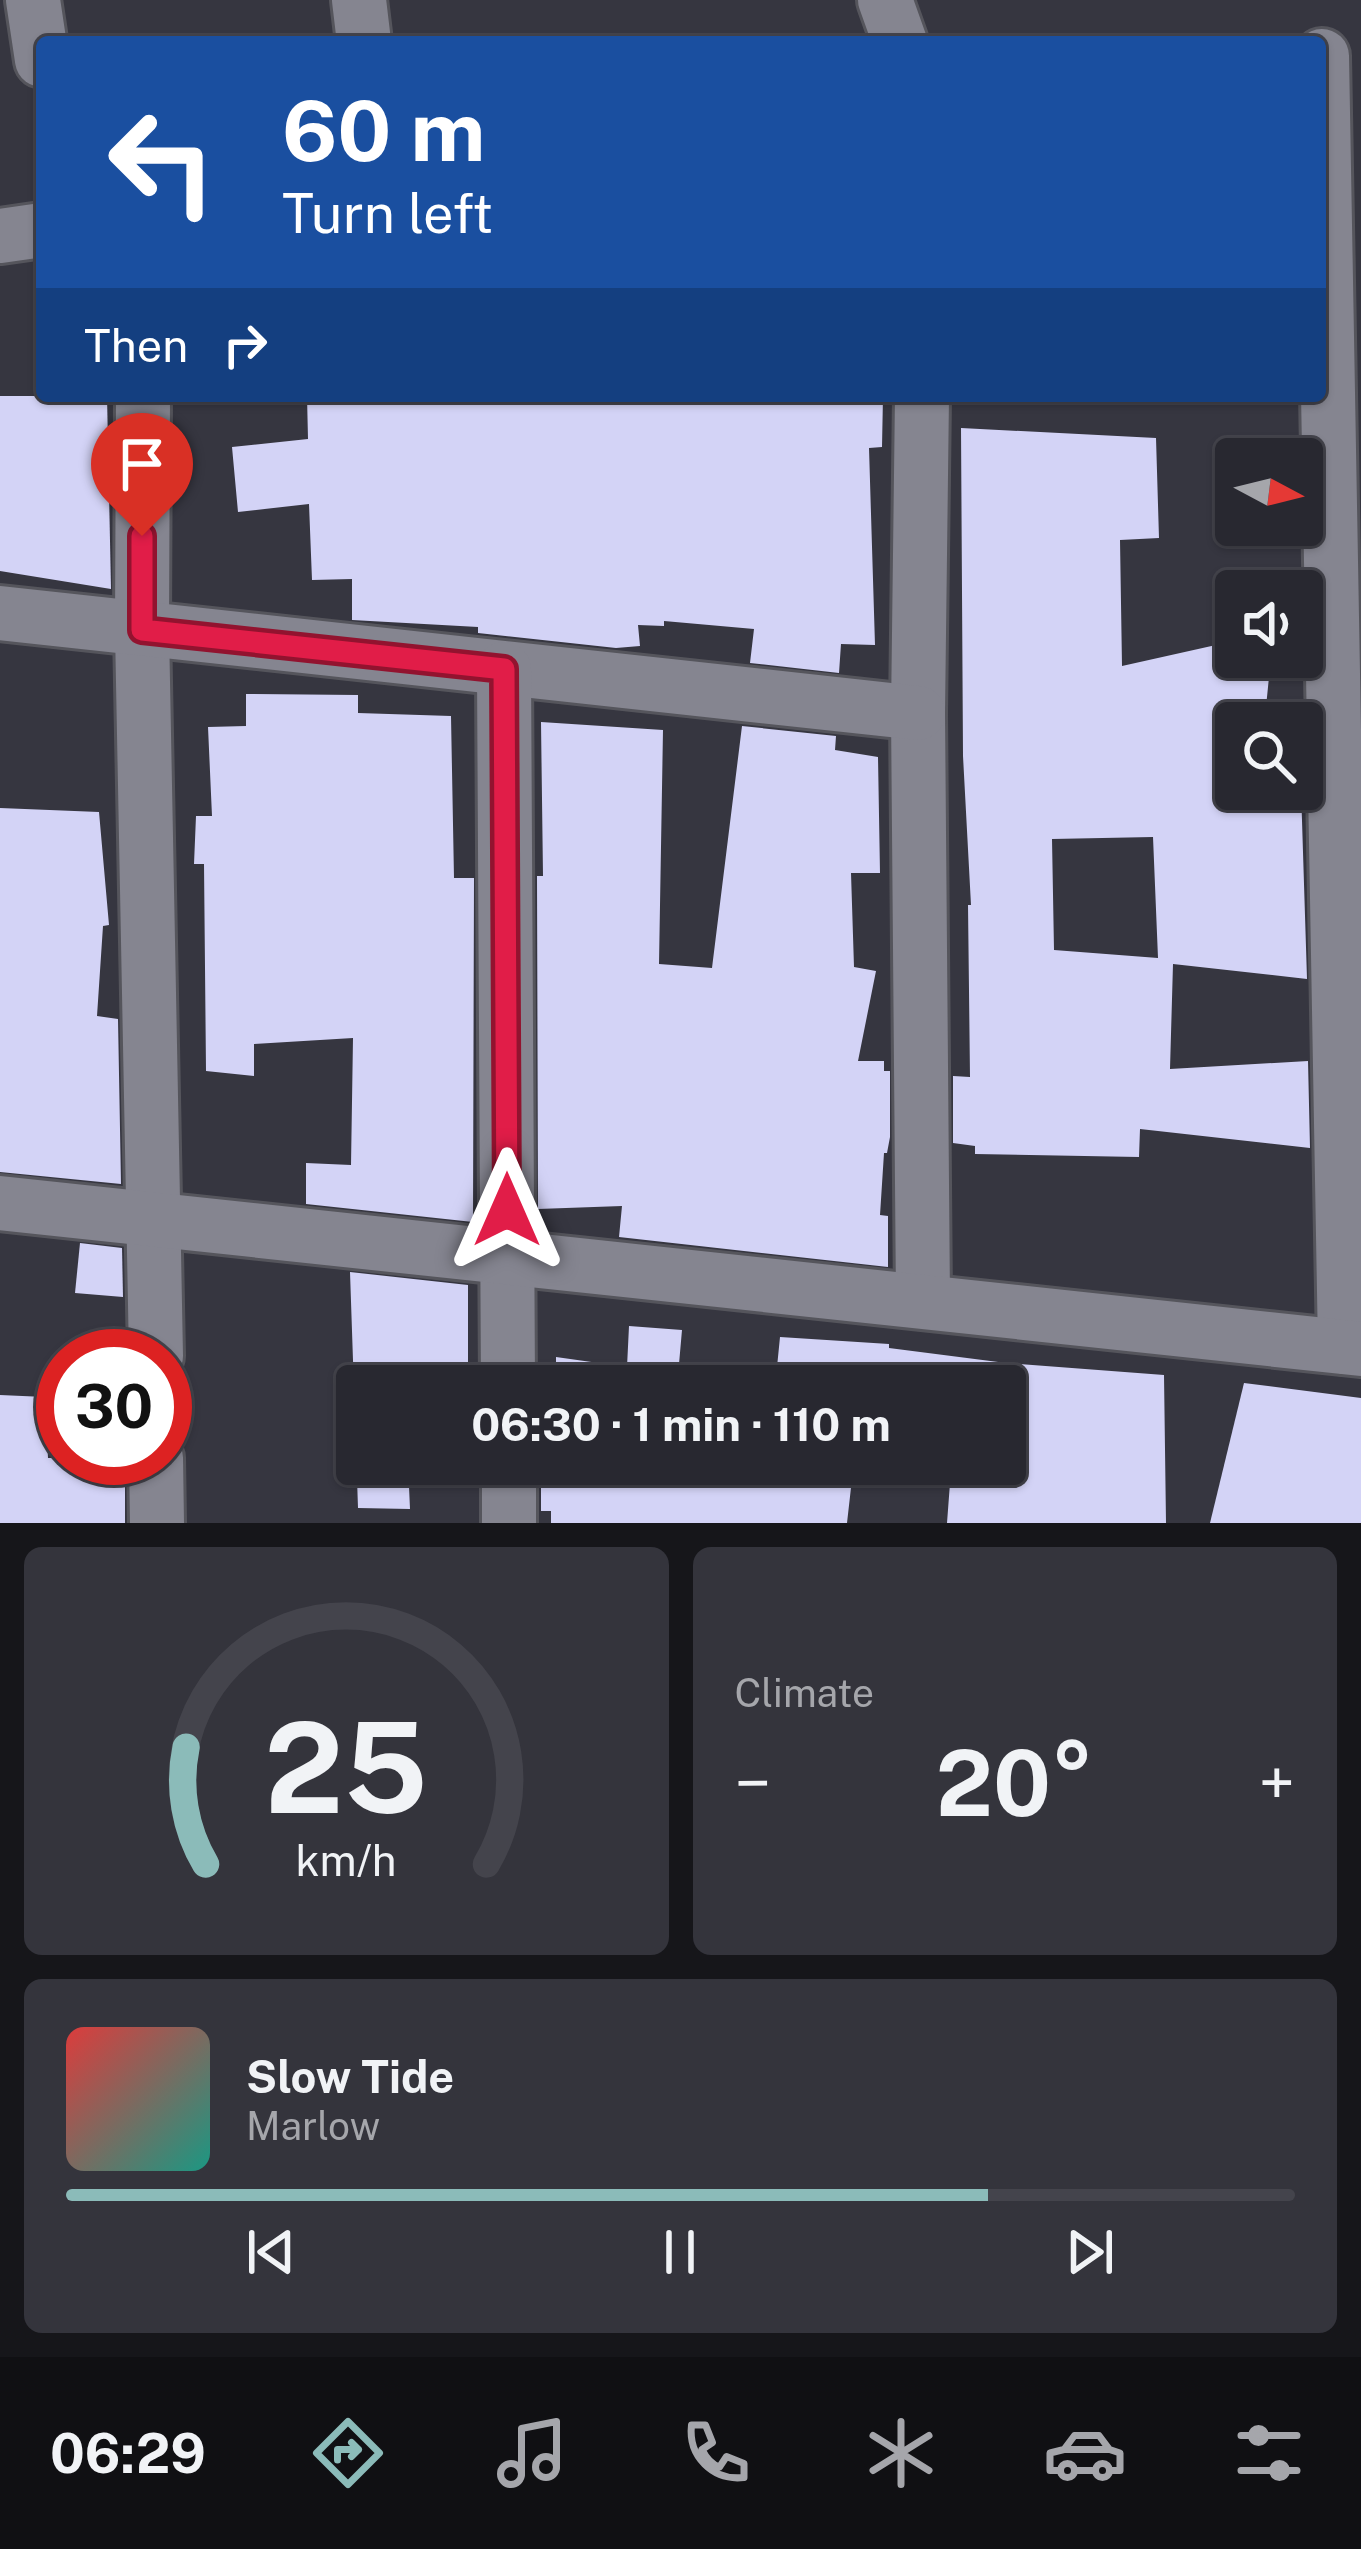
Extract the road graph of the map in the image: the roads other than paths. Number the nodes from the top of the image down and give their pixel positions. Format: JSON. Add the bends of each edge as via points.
{"nodes":[{"id":1,"x":33,"y":0,"type":"edge"},
{"id":2,"x":358,"y":0,"type":"edge"},
{"id":3,"x":885,"y":0,"type":"edge"},
{"id":4,"x":38,"y":36,"type":"edge"},
{"id":5,"x":363,"y":36,"type":"edge"},
{"id":6,"x":898,"y":36,"type":"edge"},
{"id":7,"x":1334,"y":53,"type":"edge"},
{"id":8,"x":36,"y":231,"type":"edge"},
{"id":9,"x":0,"y":236,"type":"edge"},
{"id":10,"x":143,"y":402,"type":"edge"},
{"id":11,"x":922,"y":402,"type":"edge"},
{"id":12,"x":0,"y":613,"type":"edge"},
{"id":13,"x":142,"y":630,"type":"junction"},
{"id":14,"x":504,"y":669,"type":"junction"},
{"id":15,"x":918,"y":713,"type":"junction"},
{"id":16,"x":0,"y":1203,"type":"edge"},
{"id":17,"x":155,"y":1221,"type":"junction"},
{"id":18,"x":508,"y":1256,"type":"junction"},
{"id":19,"x":923,"y":1301,"type":"junction"},
{"id":20,"x":156,"y":1329,"type":"edge"},
{"id":21,"x":1353,"y":1348,"type":"edge"},
{"id":22,"x":508,"y":1365,"type":"edge"},
{"id":23,"x":156,"y":1485,"type":"edge"},
{"id":24,"x":509,"y":1485,"type":"edge"},
{"id":25,"x":157,"y":1523,"type":"edge"},
{"id":26,"x":509,"y":1523,"type":"edge"}],
"edges":[{"from":1,"to":4,"type":"street"},
{"from":2,"to":5,"type":"street"},
{"from":3,"to":6,"type":"street"},
{"from":7,"to":21,"type":"street"},
{"from":8,"to":9,"type":"street"},
{"from":10,"to":13,"type":"street"},
{"from":11,"to":15,"type":"street"},
{"from":12,"to":13,"type":"street"},
{"from":13,"to":14,"type":"street"},
{"from":13,"to":17,"type":"street"},
{"from":14,"to":15,"type":"street"},
{"from":14,"to":18,"type":"street"},
{"from":15,"to":19,"type":"street"},
{"from":16,"to":17,"type":"street"},
{"from":17,"to":18,"type":"street"},
{"from":17,"to":20,"type":"street"},
{"from":18,"to":19,"type":"street"},
{"from":18,"to":22,"type":"street"},
{"from":19,"to":21,"type":"street"},
{"from":23,"to":25,"type":"street"},
{"from":24,"to":26,"type":"street"}]}
